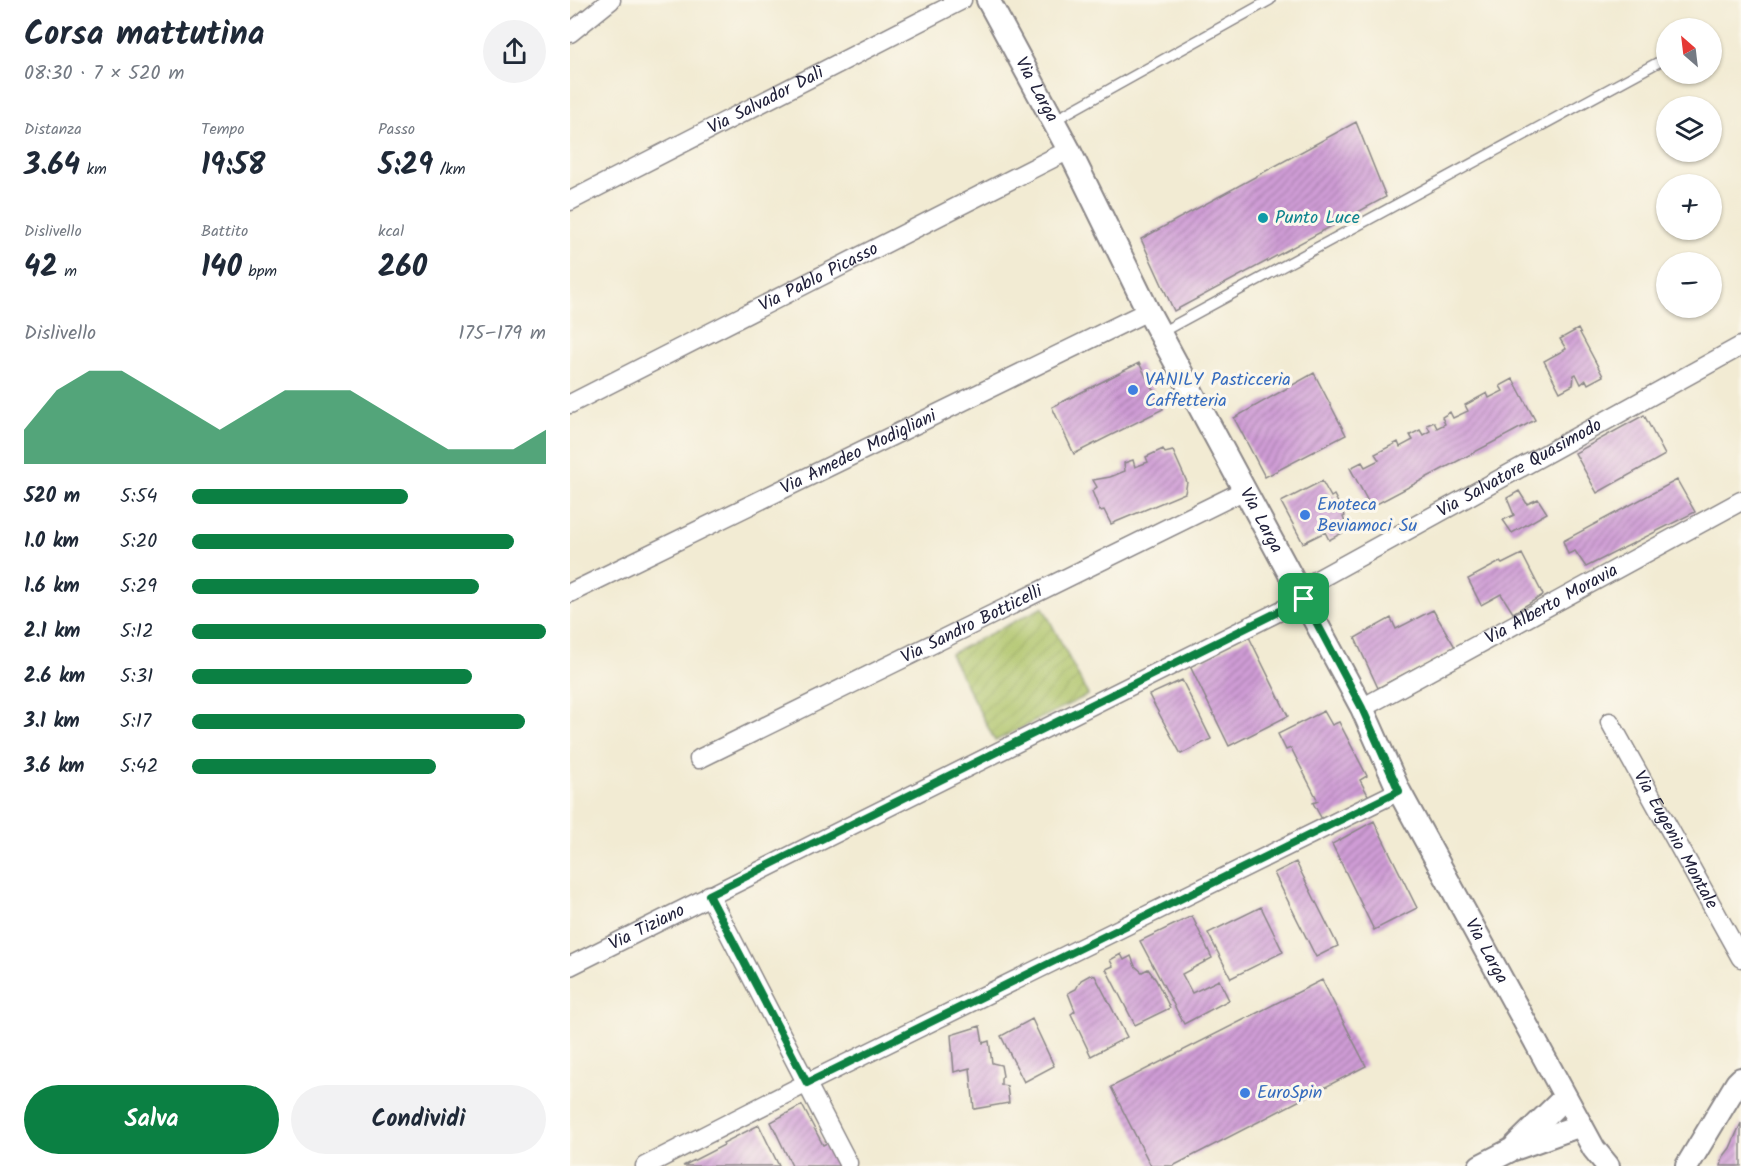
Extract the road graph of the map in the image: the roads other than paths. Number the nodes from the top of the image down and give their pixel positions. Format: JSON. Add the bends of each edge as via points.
{"nodes":[{"id":1,"x":611,"y":0,"type":"edge"},
{"id":2,"x":962,"y":0,"type":"edge"},
{"id":3,"x":988,"y":0,"type":"edge"},
{"id":4,"x":1270,"y":0,"type":"edge"},
{"id":5,"x":570,"y":33,"type":"edge"},
{"id":6,"x":1656,"y":63,"type":"edge"},
{"id":7,"x":1053,"y":121,"type":"junction"},
{"id":8,"x":1068,"y":150,"type":"junction"},
{"id":9,"x":570,"y":201,"type":"edge"},
{"id":10,"x":1148,"y":311,"type":"junction"},
{"id":11,"x":1160,"y":333,"type":"junction"},
{"id":12,"x":1741,"y":346,"type":"edge"},
{"id":13,"x":570,"y":404,"type":"edge"},
{"id":14,"x":1245,"y":490,"type":"junction"},
{"id":15,"x":1741,"y":501,"type":"edge"},
{"id":16,"x":570,"y":593,"type":"edge"},
{"id":17,"x":1301,"y":595,"type":"junction"},
{"id":18,"x":1362,"y":708,"type":"junction"},
{"id":19,"x":1610,"y":722,"type":"dead end"},
{"id":20,"x":699,"y":759,"type":"dead end"},
{"id":21,"x":1399,"y":791,"type":"junction"},
{"id":22,"x":709,"y":895,"type":"junction"},
{"id":23,"x":1741,"y":958,"type":"edge"},
{"id":24,"x":570,"y":966,"type":"edge"},
{"id":25,"x":1741,"y":1079,"type":"edge"},
{"id":26,"x":807,"y":1083,"type":"junction"},
{"id":27,"x":1565,"y":1097,"type":"junction"},
{"id":28,"x":1581,"y":1125,"type":"junction"},
{"id":29,"x":1511,"y":1150,"type":"junction"},
{"id":30,"x":848,"y":1163,"type":"dead end"},
{"id":31,"x":645,"y":1166,"type":"edge"},
{"id":32,"x":1480,"y":1166,"type":"edge"},
{"id":33,"x":1608,"y":1166,"type":"edge"},
{"id":34,"x":1687,"y":1166,"type":"edge"}],
"edges":[{"from":1,"to":5,"type":"street"},
{"from":2,"to":9,"type":"street","name":"Via Salvador Dalì"},
{"from":3,"to":7,"type":"street","name":"Via Larga"},
{"from":4,"to":7,"type":"lane"},
{"from":6,"to":11,"type":"lane"},
{"from":7,"to":8,"type":"street","name":"Via Larga"},
{"from":8,"to":10,"type":"street","name":"Via Larga"},
{"from":8,"to":13,"type":"street","name":"Via Pablo Picasso"},
{"from":10,"to":11,"type":"street","name":"Via Larga"},
{"from":10,"to":16,"type":"street","name":"Via Amedeo Modigliani"},
{"from":11,"to":14,"type":"street","name":"Via Larga"},
{"from":12,"to":17,"type":"street","name":"Via Salvatore Quasimodo"},
{"from":14,"to":17,"type":"street","name":"Via Larga"},
{"from":14,"to":20,"type":"street","name":"Via Sandro Botticelli"},
{"from":15,"to":18,"type":"street","name":"Via Alberto Moravia"},
{"from":17,"to":18,"type":"street","name":"Via Larga"},
{"from":17,"to":22,"type":"street","name":"Via Tiziano"},
{"from":18,"to":21,"type":"street","name":"Via Larga"},
{"from":19,"to":23,"type":"street","name":"Via Eugenio Montale"},
{"from":21,"to":26,"type":"street"},
{"from":21,"to":27,"type":"street","name":"Via Larga"},
{"from":22,"to":24,"type":"street","name":"Via Tiziano"},
{"from":22,"to":26,"type":"street"},
{"from":25,"to":34,"type":"street"},
{"from":26,"to":30,"type":"street"},
{"from":26,"to":31,"type":"street"},
{"from":27,"to":28,"type":"street","name":"Via Larga"},
{"from":27,"to":29,"type":"street"},
{"from":28,"to":29,"type":"street"},
{"from":28,"to":33,"type":"street","name":"Via Larga"},
{"from":29,"to":32,"type":"street"}]}
